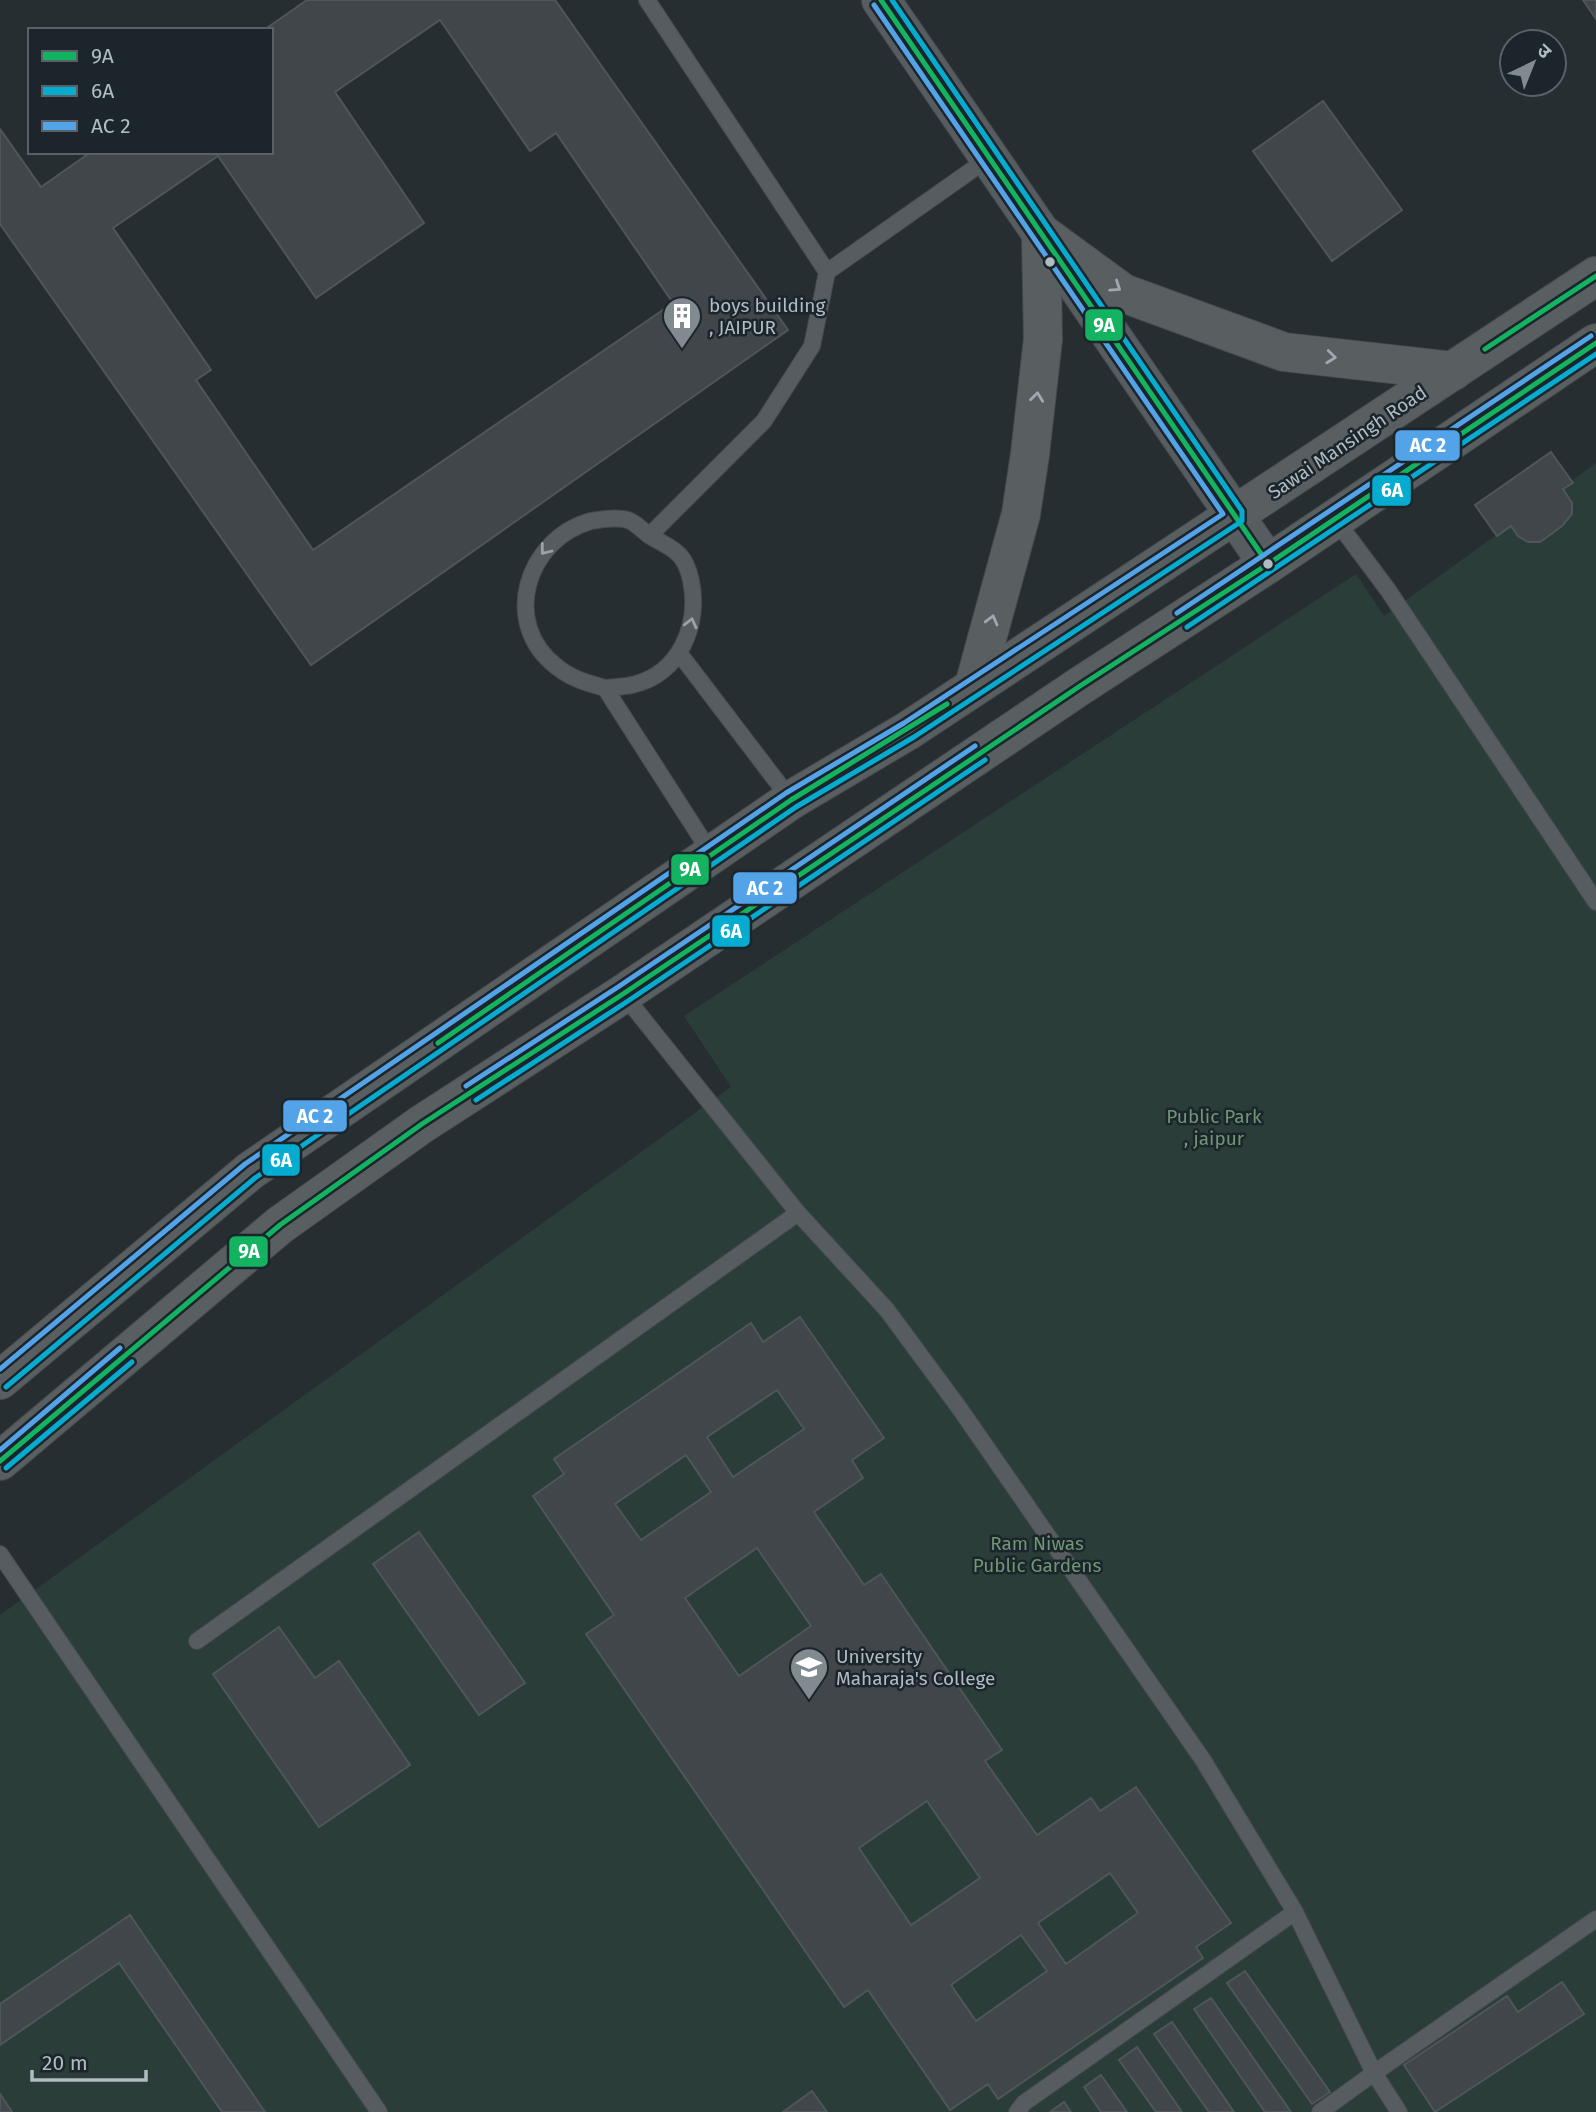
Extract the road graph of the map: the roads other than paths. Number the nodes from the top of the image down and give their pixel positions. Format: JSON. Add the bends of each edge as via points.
{"nodes":[{"id":1,"x":647,"y":0,"type":"edge"},
{"id":2,"x":881,"y":0,"type":"edge"},
{"id":3,"x":989,"y":158,"type":"junction"},
{"id":4,"x":1041,"y":233,"type":"junction"},
{"id":5,"x":827,"y":272,"type":"junction"},
{"id":6,"x":1596,"y":276,"type":"edge"},
{"id":7,"x":1596,"y":343,"type":"edge"},
{"id":8,"x":1454,"y":371,"type":"junction"},
{"id":9,"x":1235,"y":516,"type":"junction"},
{"id":10,"x":1335,"y":519,"type":"junction"},
{"id":11,"x":650,"y":536,"type":"junction"},
{"id":12,"x":1268,"y":564,"type":"junction"},
{"id":13,"x":679,"y":653,"type":"junction"},
{"id":14,"x":974,"y":686,"type":"junction"},
{"id":15,"x":605,"y":688,"type":"junction"},
{"id":16,"x":791,"y":800,"type":"junction"},
{"id":17,"x":712,"y":855,"type":"junction"},
{"id":18,"x":1596,"y":902,"type":"edge"},
{"id":19,"x":623,"y":993,"type":"junction"},
{"id":20,"x":798,"y":1213,"type":"junction"},
{"id":21,"x":0,"y":1380,"type":"edge"},
{"id":22,"x":0,"y":1461,"type":"edge"},
{"id":23,"x":0,"y":1554,"type":"edge"},
{"id":24,"x":197,"y":1641,"type":"dead end"},
{"id":25,"x":1295,"y":1912,"type":"junction"},
{"id":26,"x":1596,"y":1919,"type":"edge"},
{"id":27,"x":1374,"y":2073,"type":"junction"},
{"id":28,"x":379,"y":2112,"type":"edge"},
{"id":29,"x":1017,"y":2112,"type":"edge"},
{"id":30,"x":1320,"y":2112,"type":"edge"},
{"id":31,"x":1399,"y":2112,"type":"edge"}],
"edges":[{"from":1,"to":5,"type":"lane"},
{"from":2,"to":3,"type":"street"},
{"from":3,"to":4,"type":"street"},
{"from":3,"to":5,"type":"lane"},
{"from":4,"to":8,"type":"main road","one_way":true,"via":[[1123,293],[1284,352]]},
{"from":4,"to":9,"type":"street"},
{"from":14,"to":4,"type":"main road","one_way":true,"via":[[1021,514],[1030,454],[1044,339]]},
{"from":5,"to":11,"type":"lane","via":[[812,346],[764,421]]},
{"from":6,"to":8,"type":"main road","name":"Sawai Mansingh Road"},
{"from":7,"to":10,"type":"main road"},
{"from":8,"to":9,"type":"main road","name":"Sawai Mansingh Road"},
{"from":9,"to":12,"type":"street"},
{"from":9,"to":14,"type":"main road","name":"Sawai Mansingh Road"},
{"from":10,"to":12,"type":"main road"},
{"from":10,"to":18,"type":"lane","via":[[1388,590]]},
{"from":13,"to":11,"type":"lane","one_way":true,"via":[[692,626],[695,600],[689,573],[675,549]]},
{"from":11,"to":15,"type":"lane","one_way":true,"via":[[629,520],[601,519],[575,526],[552,541],[536,563],[527,589],[527,618],[536,644],[555,666],[578,681]]},
{"from":12,"to":19,"type":"main road"},
{"from":13,"to":15,"type":"lane","via":[[659,673],[634,685]]},
{"from":13,"to":16,"type":"lane"},
{"from":14,"to":16,"type":"main road","name":"Sawai Mansingh Road"},
{"from":15,"to":17,"type":"lane"},
{"from":16,"to":17,"type":"main road","name":"Sawai Mansingh Road"},
{"from":17,"to":21,"type":"main road","name":"Sawai Mansingh Road","via":[[250,1171]]},
{"from":19,"to":20,"type":"lane"},
{"from":19,"to":22,"type":"main road","via":[[422,1124],[280,1225]]},
{"from":20,"to":24,"type":"lane"},
{"from":20,"to":25,"type":"lane","via":[[887,1310],[960,1409],[1203,1760]]},
{"from":23,"to":28,"type":"lane"},
{"from":25,"to":27,"type":"lane"},
{"from":25,"to":29,"type":"lane"},
{"from":26,"to":27,"type":"lane"},
{"from":27,"to":30,"type":"lane"},
{"from":27,"to":31,"type":"lane"}]}
